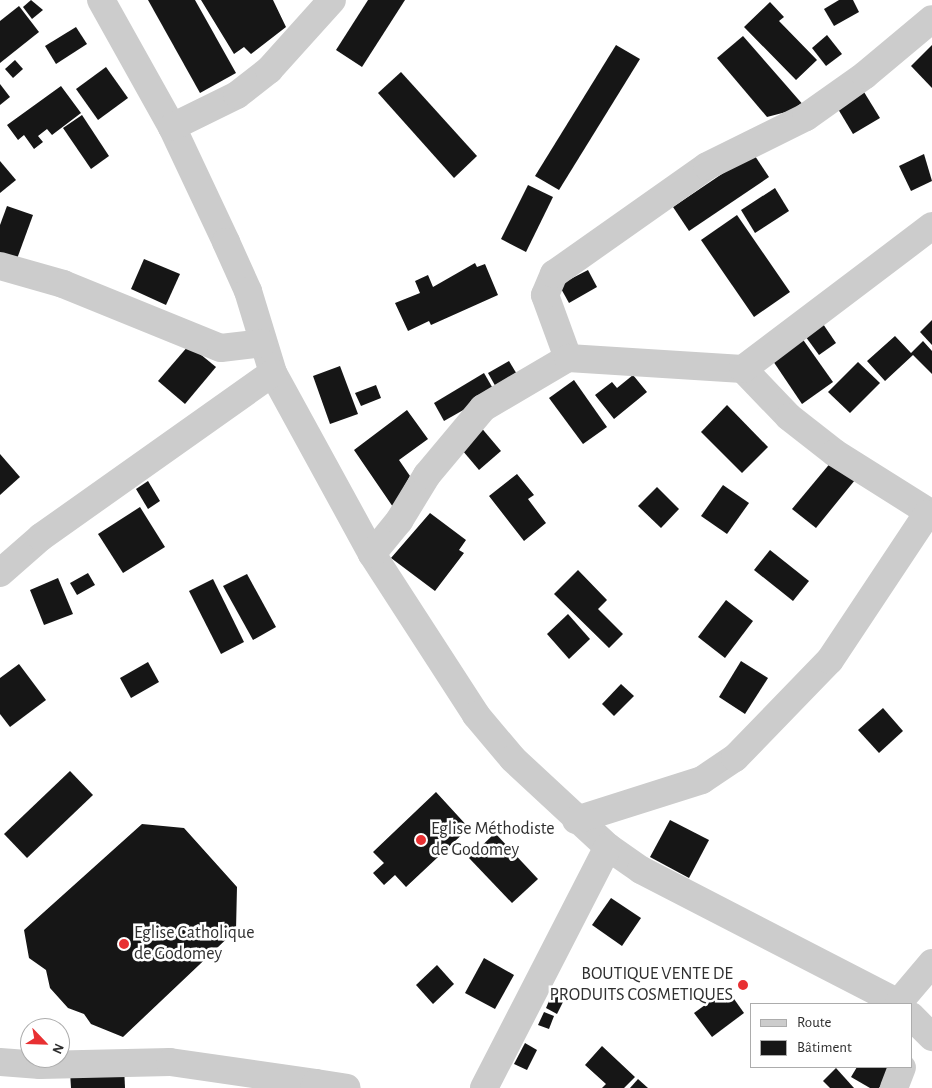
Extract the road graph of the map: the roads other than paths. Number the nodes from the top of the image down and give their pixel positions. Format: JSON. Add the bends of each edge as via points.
{"nodes":[{"id":1,"x":101,"y":0,"type":"edge"},
{"id":2,"x":332,"y":0,"type":"edge"},
{"id":3,"x":932,"y":19,"type":"edge"},
{"id":4,"x":172,"y":128,"type":"junction"},
{"id":5,"x":932,"y":226,"type":"edge"},
{"id":6,"x":0,"y":266,"type":"edge"},
{"id":7,"x":263,"y":343,"type":"junction"},
{"id":8,"x":568,"y":358,"type":"junction"},
{"id":9,"x":744,"y":369,"type":"junction"},
{"id":10,"x":273,"y":373,"type":"junction"},
{"id":11,"x":929,"y":514,"type":"edge"},
{"id":12,"x":372,"y":554,"type":"junction"},
{"id":13,"x":0,"y":573,"type":"edge"},
{"id":14,"x":576,"y":820,"type":"junction"},
{"id":15,"x":608,"y":848,"type":"junction"},
{"id":16,"x":932,"y":963,"type":"edge"},
{"id":17,"x":880,"y":1003,"type":"edge"},
{"id":18,"x":912,"y":1021,"type":"edge"},
{"id":19,"x":0,"y":1062,"type":"edge"},
{"id":20,"x":902,"y":1068,"type":"edge"},
{"id":21,"x":315,"y":1086,"type":"edge"},
{"id":22,"x":347,"y":1088,"type":"edge"},
{"id":23,"x":484,"y":1088,"type":"edge"},
{"id":24,"x":894,"y":1088,"type":"edge"}],
"edges":[{"from":1,"to":4,"type":"street"},
{"from":2,"to":4,"type":"street","via":[[269,70],[236,95]]},
{"from":3,"to":8,"type":"street","via":[[865,75],[806,117],[706,166],[554,274],[546,295]]},
{"from":4,"to":7,"type":"street","via":[[248,291]]},
{"from":5,"to":9,"type":"street"},
{"from":6,"to":7,"type":"street","via":[[63,284],[221,348]]},
{"from":7,"to":10,"type":"street"},
{"from":8,"to":9,"type":"street"},
{"from":8,"to":12,"type":"street","via":[[483,408],[427,475],[399,521]]},
{"from":9,"to":11,"type":"street","via":[[789,417],[835,453]]},
{"from":10,"to":12,"type":"street"},
{"from":10,"to":13,"type":"street","via":[[42,537]]},
{"from":11,"to":14,"type":"street","via":[[830,660],[735,758],[702,780]]},
{"from":12,"to":14,"type":"street","via":[[476,715],[513,758]]},
{"from":14,"to":15,"type":"street"},
{"from":15,"to":17,"type":"street","via":[[641,870]]},
{"from":15,"to":23,"type":"street"},
{"from":16,"to":18,"type":"street"},
{"from":19,"to":21,"type":"street","via":[[40,1065],[170,1062]]},
{"from":20,"to":24,"type":"street"},
{"from":21,"to":22,"type":"street"}]}
